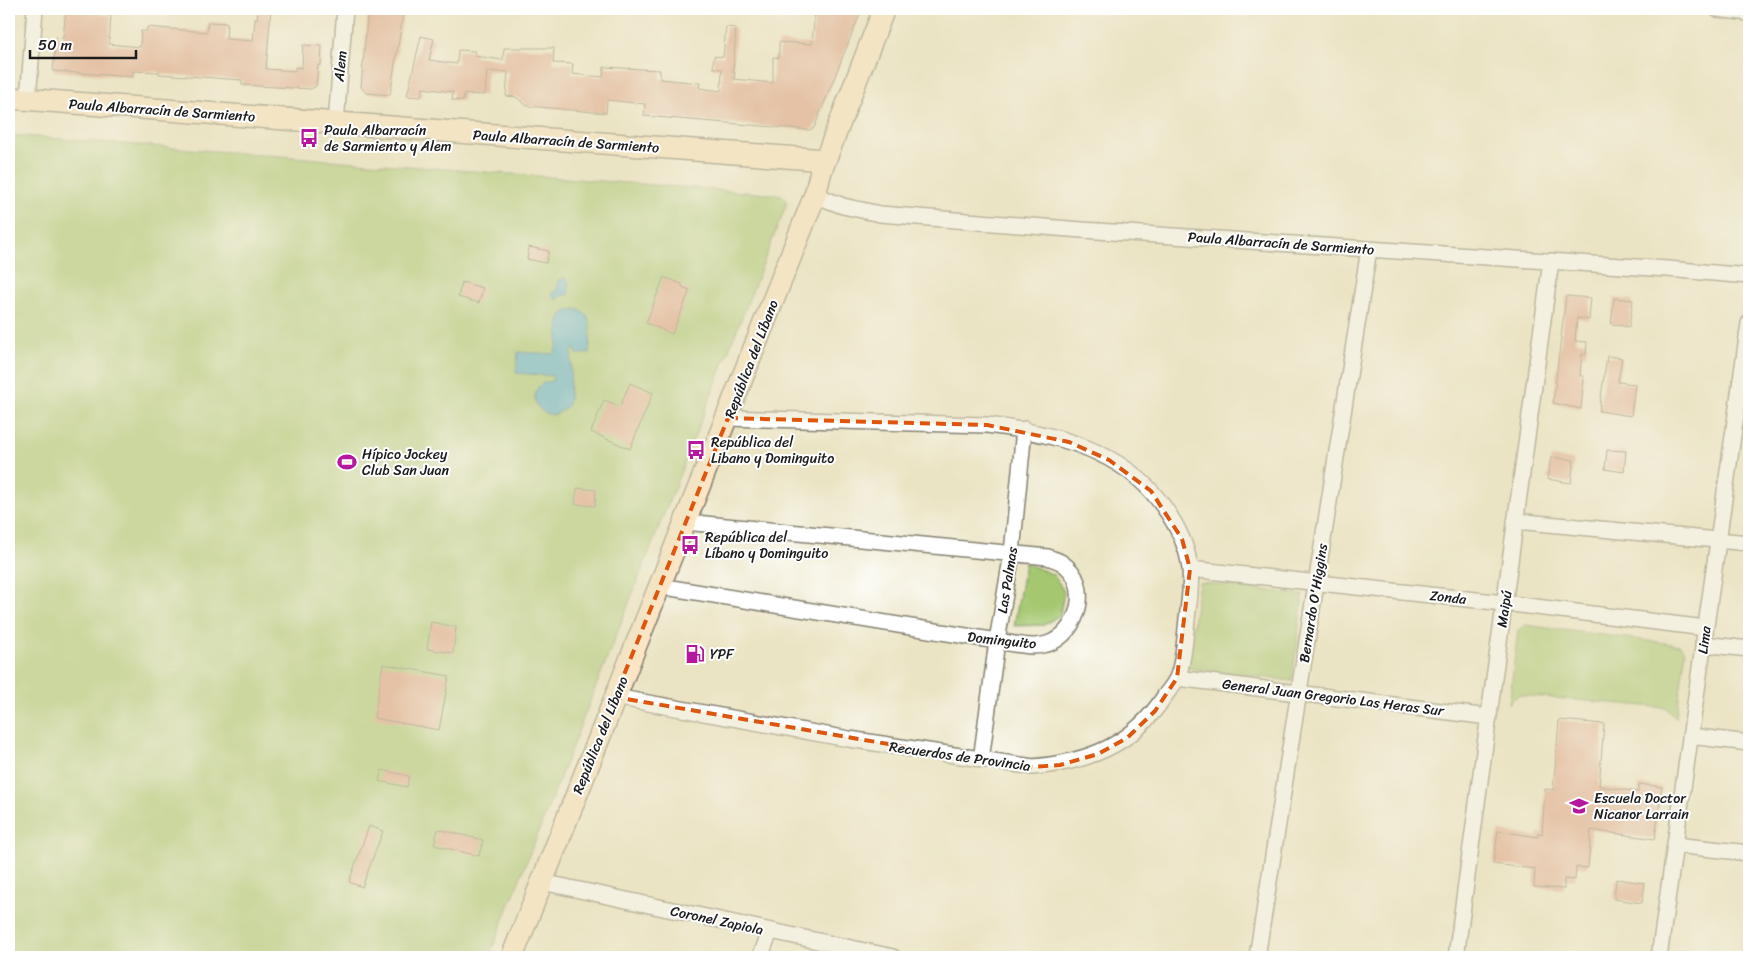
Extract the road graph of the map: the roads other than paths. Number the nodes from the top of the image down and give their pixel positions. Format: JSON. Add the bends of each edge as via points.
{"nodes":[{"id":1,"x":36,"y":9,"type":"edge"},
{"id":2,"x":345,"y":9,"type":"edge"},
{"id":3,"x":884,"y":9,"type":"edge"},
{"id":4,"x":1717,"y":9,"type":"edge"},
{"id":5,"x":1749,"y":13,"type":"edge"},
{"id":6,"x":18,"y":99,"type":"edge"},
{"id":7,"x":336,"y":123,"type":"junction"},
{"id":8,"x":825,"y":160,"type":"junction"},
{"id":9,"x":815,"y":195,"type":"junction"},
{"id":10,"x":1369,"y":249,"type":"junction"},
{"id":11,"x":1551,"y":261,"type":"junction"},
{"id":12,"x":1749,"y":276,"type":"edge"},
{"id":13,"x":1749,"y":323,"type":"edge"},
{"id":14,"x":728,"y":418,"type":"junction"},
{"id":15,"x":1024,"y":430,"type":"junction"},
{"id":16,"x":1515,"y":521,"type":"junction"},
{"id":17,"x":685,"y":522,"type":"junction"},
{"id":18,"x":1718,"y":540,"type":"junction"},
{"id":19,"x":1749,"y":543,"type":"edge"},
{"id":20,"x":1012,"y":552,"type":"junction"},
{"id":21,"x":1190,"y":569,"type":"junction"},
{"id":22,"x":1316,"y":583,"type":"junction"},
{"id":23,"x":659,"y":586,"type":"junction"},
{"id":24,"x":1504,"y":603,"type":"junction"},
{"id":25,"x":1705,"y":628,"type":"junction"},
{"id":26,"x":996,"y":642,"type":"junction"},
{"id":27,"x":1703,"y":644,"type":"junction"},
{"id":28,"x":1749,"y":649,"type":"edge"},
{"id":29,"x":1177,"y":678,"type":"junction"},
{"id":30,"x":1299,"y":693,"type":"junction"},
{"id":31,"x":616,"y":697,"type":"junction"},
{"id":32,"x":1489,"y":717,"type":"junction"},
{"id":33,"x":1690,"y":736,"type":"junction"},
{"id":34,"x":1749,"y":742,"type":"edge"},
{"id":35,"x":981,"y":760,"type":"junction"},
{"id":36,"x":1674,"y":845,"type":"junction"},
{"id":37,"x":1749,"y":853,"type":"edge"},
{"id":38,"x":542,"y":882,"type":"junction"},
{"id":39,"x":770,"y":932,"type":"junction"},
{"id":40,"x":512,"y":957,"type":"edge"},
{"id":41,"x":760,"y":957,"type":"edge"},
{"id":42,"x":893,"y":957,"type":"edge"},
{"id":43,"x":1257,"y":957,"type":"edge"},
{"id":44,"x":1456,"y":957,"type":"edge"},
{"id":45,"x":1658,"y":957,"type":"edge"}],
"edges":[{"from":1,"to":6,"type":"street"},
{"from":2,"to":7,"type":"street","name":"Alem"},
{"from":3,"to":8,"type":"main road","name":"República del Líbano"},
{"from":4,"to":5,"type":"street"},
{"from":6,"to":7,"type":"main road","name":"Paula Albarracín de Sarmiento"},
{"from":7,"to":8,"type":"main road","name":"Paula Albarracín de Sarmiento"},
{"from":8,"to":9,"type":"main road","name":"República del Líbano"},
{"from":9,"to":10,"type":"street","name":"Paula Albarracín de Sarmiento","via":[[843,206],[880,214]]},
{"from":9,"to":14,"type":"main road","name":"República del Líbano"},
{"from":10,"to":11,"type":"street","name":"Paula Albarracín de Sarmiento"},
{"from":10,"to":22,"type":"street","name":"Bernardo O'Higgins"},
{"from":11,"to":12,"type":"street","name":"Paula Albarracín de Sarmiento"},
{"from":11,"to":16,"type":"street","name":"Maipú"},
{"from":13,"to":18,"type":"street","name":"Lima"},
{"from":14,"to":15,"type":"street","name":"Recuerdos de Provincia","via":[[987,425]]},
{"from":14,"to":17,"type":"main road","name":"República del Líbano"},
{"from":15,"to":20,"type":"street","name":"Las Palmas"},
{"from":15,"to":21,"type":"street","name":"Recuerdos de Provincia","via":[[1089,449],[1129,472],[1151,491],[1168,513],[1182,539]]},
{"from":16,"to":18,"type":"street"},
{"from":16,"to":24,"type":"street","name":"Maipú"},
{"from":17,"to":20,"type":"street","name":"Dominguito"},
{"from":17,"to":23,"type":"main road","name":"República del Líbano"},
{"from":18,"to":19,"type":"street"},
{"from":18,"to":25,"type":"street","name":"Lima"},
{"from":20,"to":26,"type":"street","name":"Las Palmas"},
{"from":20,"to":26,"type":"street","name":"Dominguito","via":[[1048,557],[1063,563],[1076,578],[1080,596],[1078,611],[1069,628],[1048,644]]},
{"from":21,"to":22,"type":"street","name":"Zonda"},
{"from":21,"to":29,"type":"street","name":"Recuerdos de Provincia","via":[[1190,592]]},
{"from":22,"to":24,"type":"street","name":"Zonda"},
{"from":22,"to":30,"type":"street","name":"Bernardo O'Higgins"},
{"from":23,"to":26,"type":"street","name":"Dominguito"},
{"from":23,"to":31,"type":"main road","name":"República del Líbano"},
{"from":24,"to":25,"type":"street","name":"Zonda"},
{"from":24,"to":32,"type":"street","name":"Maipú"},
{"from":25,"to":27,"type":"street","name":"Lima"},
{"from":26,"to":35,"type":"street","name":"Las Palmas"},
{"from":27,"to":28,"type":"street"},
{"from":27,"to":33,"type":"street","name":"Lima"},
{"from":29,"to":30,"type":"street","name":"General Juan Gregorio Las Heras Sur"},
{"from":29,"to":35,"type":"street","name":"Recuerdos de Provincia","via":[[1155,711],[1127,738],[1098,754],[1060,765],[1033,767]]},
{"from":30,"to":32,"type":"street","name":"General Juan Gregorio Las Heras Sur"},
{"from":30,"to":43,"type":"street","name":"Bernardo O'Higgins"},
{"from":31,"to":35,"type":"street","name":"Recuerdos de Provincia"},
{"from":31,"to":38,"type":"main road","name":"República del Líbano"},
{"from":32,"to":44,"type":"street","name":"Maipú"},
{"from":33,"to":34,"type":"street"},
{"from":33,"to":36,"type":"street","name":"Lima"},
{"from":36,"to":37,"type":"street"},
{"from":36,"to":45,"type":"street","name":"Lima"},
{"from":38,"to":39,"type":"street","name":"Coronel Zapiola"},
{"from":38,"to":40,"type":"main road","name":"República del Líbano"},
{"from":39,"to":41,"type":"street"},
{"from":39,"to":42,"type":"street","name":"Coronel Zapiola"}]}
